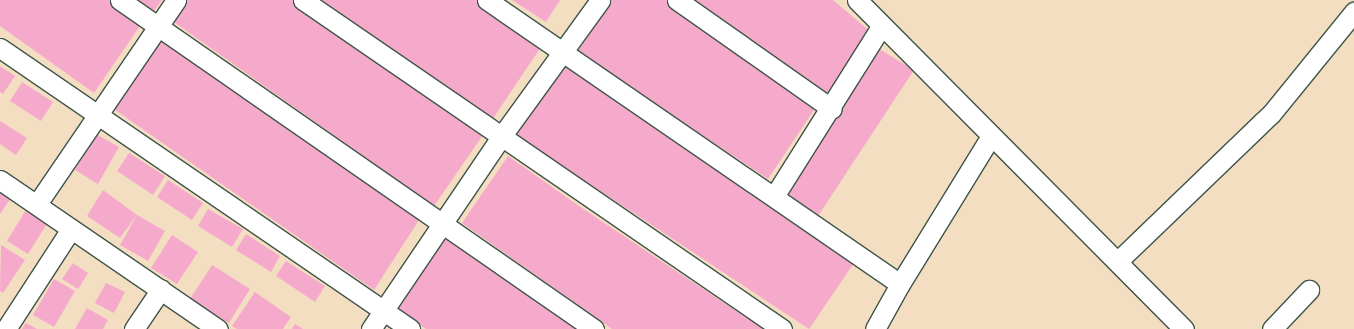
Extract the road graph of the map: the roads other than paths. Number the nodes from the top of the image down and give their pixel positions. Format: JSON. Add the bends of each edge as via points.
{"nodes":[{"id":1,"x":120,"y":0,"type":"edge"},
{"id":2,"x":176,"y":0,"type":"edge"},
{"id":3,"x":304,"y":0,"type":"edge"},
{"id":4,"x":487,"y":0,"type":"edge"},
{"id":5,"x":600,"y":0,"type":"edge"},
{"id":6,"x":677,"y":0,"type":"edge"},
{"id":7,"x":857,"y":0,"type":"edge"},
{"id":8,"x":1354,"y":12,"type":"edge"},
{"id":9,"x":157,"y":25,"type":"junction"},
{"id":10,"x":881,"y":27,"type":"junction"},
{"id":11,"x":0,"y":48,"type":"edge"},
{"id":12,"x":565,"y":53,"type":"junction"},
{"id":13,"x":832,"y":109,"type":"junction"},
{"id":14,"x":96,"y":116,"type":"junction"},
{"id":15,"x":991,"y":136,"type":"junction"},
{"id":16,"x":501,"y":137,"type":"junction"},
{"id":17,"x":0,"y":180,"type":"edge"},
{"id":18,"x":775,"y":195,"type":"junction"},
{"id":19,"x":37,"y":204,"type":"junction"},
{"id":20,"x":443,"y":225,"type":"junction"},
{"id":21,"x":70,"y":229,"type":"junction"},
{"id":22,"x":1118,"y":262,"type":"junction"},
{"id":23,"x":900,"y":284,"type":"junction"},
{"id":24,"x":161,"y":289,"type":"junction"},
{"id":25,"x":1309,"y":290,"type":"dead end"},
{"id":26,"x":384,"y":311,"type":"junction"},
{"id":27,"x":6,"y":329,"type":"edge"},
{"id":28,"x":134,"y":329,"type":"edge"},
{"id":29,"x":218,"y":329,"type":"edge"},
{"id":30,"x":372,"y":329,"type":"edge"},
{"id":31,"x":410,"y":329,"type":"edge"},
{"id":32,"x":594,"y":329,"type":"edge"},
{"id":33,"x":782,"y":329,"type":"edge"},
{"id":34,"x":875,"y":329,"type":"edge"},
{"id":35,"x":1184,"y":329,"type":"edge"},
{"id":36,"x":1272,"y":329,"type":"edge"}],
"edges":[{"from":1,"to":9,"type":"street"},
{"from":2,"to":9,"type":"street"},
{"from":3,"to":16,"type":"street"},
{"from":4,"to":12,"type":"street"},
{"from":5,"to":12,"type":"street"},
{"from":6,"to":13,"type":"street"},
{"from":7,"to":10,"type":"street"},
{"from":8,"to":22,"type":"street","via":[[1271,114]]},
{"from":9,"to":14,"type":"street"},
{"from":9,"to":20,"type":"street"},
{"from":10,"to":13,"type":"street"},
{"from":10,"to":15,"type":"street"},
{"from":11,"to":14,"type":"street"},
{"from":12,"to":16,"type":"street"},
{"from":12,"to":18,"type":"street"},
{"from":13,"to":18,"type":"street"},
{"from":14,"to":19,"type":"street"},
{"from":14,"to":26,"type":"street"},
{"from":15,"to":22,"type":"street"},
{"from":15,"to":23,"type":"street"},
{"from":16,"to":20,"type":"street"},
{"from":16,"to":33,"type":"street"},
{"from":17,"to":19,"type":"street"},
{"from":18,"to":23,"type":"street"},
{"from":19,"to":21,"type":"street"},
{"from":20,"to":26,"type":"street"},
{"from":20,"to":32,"type":"street"},
{"from":21,"to":24,"type":"street"},
{"from":21,"to":27,"type":"street"},
{"from":22,"to":35,"type":"street"},
{"from":23,"to":34,"type":"street"},
{"from":24,"to":28,"type":"street"},
{"from":24,"to":29,"type":"street"},
{"from":25,"to":36,"type":"street"},
{"from":26,"to":30,"type":"street"},
{"from":26,"to":31,"type":"street"}]}
